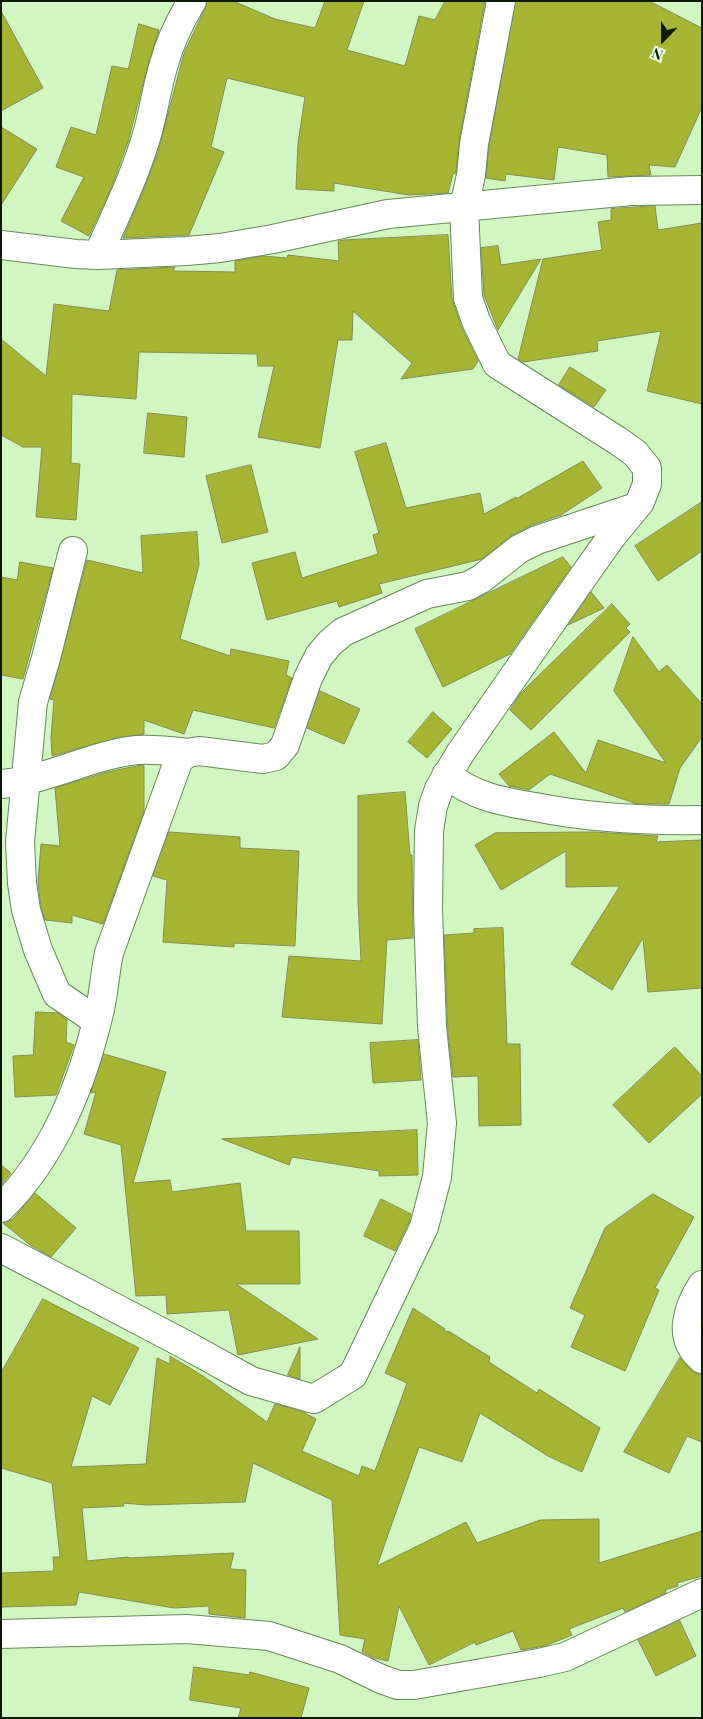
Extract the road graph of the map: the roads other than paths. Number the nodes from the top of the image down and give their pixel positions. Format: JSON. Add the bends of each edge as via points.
{"nodes":[{"id":1,"x":192,"y":1,"type":"edge"},
{"id":2,"x":501,"y":1,"type":"edge"},
{"id":3,"x":702,"y":190,"type":"edge"},
{"id":4,"x":464,"y":207,"type":"junction"},
{"id":5,"x":1,"y":245,"type":"edge"},
{"id":6,"x":98,"y":255,"type":"junction"},
{"id":7,"x":636,"y":507,"type":"junction"},
{"id":8,"x":73,"y":551,"type":"dead end"},
{"id":9,"x":188,"y":753,"type":"junction"},
{"id":10,"x":446,"y":775,"type":"junction"},
{"id":11,"x":13,"y":782,"type":"edge"},
{"id":12,"x":702,"y":820,"type":"edge"},
{"id":13,"x":97,"y":1021,"type":"junction"},
{"id":14,"x":1,"y":1208,"type":"edge"},
{"id":15,"x":1,"y":1248,"type":"edge"},
{"id":16,"x":702,"y":1285,"type":"edge"},
{"id":17,"x":702,"y":1359,"type":"edge"},
{"id":18,"x":702,"y":1593,"type":"edge"},
{"id":19,"x":1,"y":1634,"type":"edge"}],
"edges":[{"from":1,"to":6,"type":"street","via":[[170,43],[133,178]]},
{"from":2,"to":4,"type":"street"},
{"from":3,"to":4,"type":"street","via":[[631,192]]},
{"from":4,"to":6,"type":"street","via":[[388,214],[220,248]]},
{"from":4,"to":7,"type":"street","via":[[468,298],[497,364],[634,453],[647,468],[647,484]]},
{"from":5,"to":6,"type":"street"},
{"from":7,"to":9,"type":"street","via":[[537,540],[468,586],[427,594],[343,632],[319,656],[285,745],[276,756]]},
{"from":7,"to":10,"type":"street","via":[[560,609]]},
{"from":8,"to":11,"type":"street"},
{"from":9,"to":11,"type":"street","via":[[138,750]]},
{"from":9,"to":13,"type":"street","via":[[179,759],[172,776],[109,953]]},
{"from":10,"to":12,"type":"street","via":[[480,795],[564,813],[612,818]]},
{"from":10,"to":15,"type":"street","via":[[433,806],[429,841],[432,1027],[442,1122],[437,1177],[424,1228],[352,1376],[314,1399],[251,1382]]},
{"from":11,"to":13,"type":"street","via":[[26,910],[38,950],[57,994]]},
{"from":13,"to":14,"type":"street","via":[[59,1128],[42,1159]]},
{"from":16,"to":17,"type":"street","via":[[690,1307],[686,1325],[688,1340]]},
{"from":18,"to":19,"type":"street","via":[[565,1657],[414,1685],[398,1685],[340,1660],[269,1636],[177,1628]]}]}
